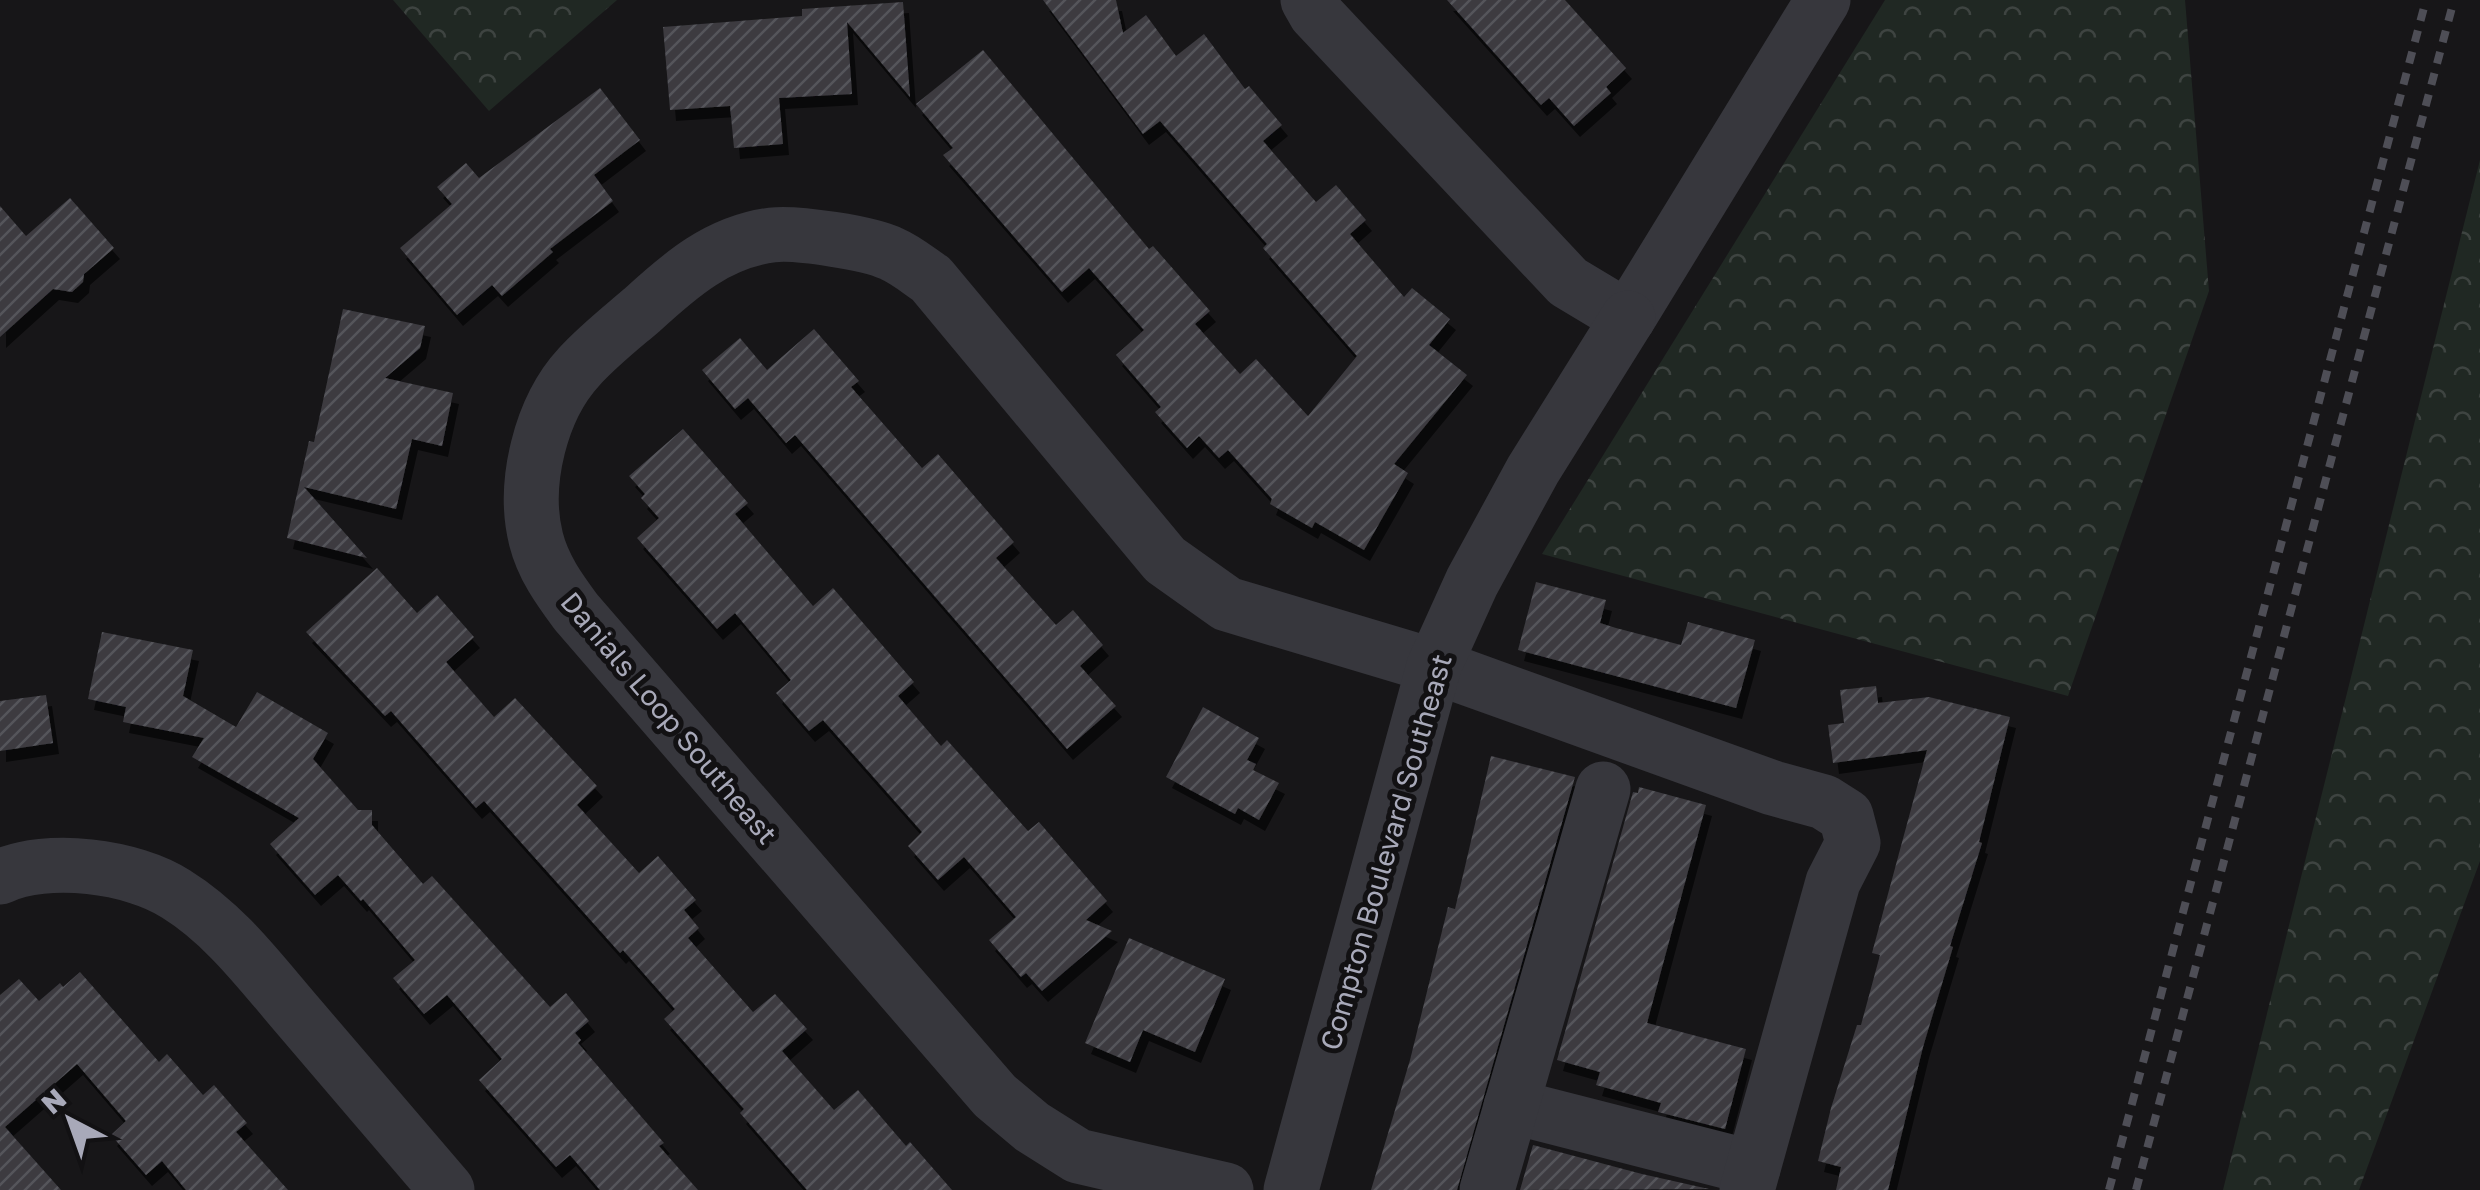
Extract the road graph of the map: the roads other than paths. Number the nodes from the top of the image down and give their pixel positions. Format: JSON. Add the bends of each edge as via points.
{"nodes":[{"id":1,"x":1308,"y":0,"type":"edge"},
{"id":2,"x":1824,"y":0,"type":"edge"},
{"id":3,"x":1628,"y":318,"type":"junction"},
{"id":4,"x":1434,"y":666,"type":"junction"},
{"id":5,"x":1602,"y":789,"type":"dead end"},
{"id":6,"x":0,"y":877,"type":"edge"},
{"id":7,"x":1511,"y":1106,"type":"junction"},
{"id":8,"x":1750,"y":1179,"type":"edge"},
{"id":9,"x":448,"y":1190,"type":"edge"},
{"id":10,"x":1226,"y":1190,"type":"edge"},
{"id":11,"x":1291,"y":1190,"type":"edge"},
{"id":12,"x":1487,"y":1190,"type":"edge"}],
"edges":[{"from":1,"to":3,"type":"street","via":[[1568,282]]},
{"from":2,"to":3,"type":"street","name":"Compton Boulevard Southeast"},
{"from":3,"to":4,"type":"street","name":"Compton Boulevard Southeast","via":[[1533,470]]},
{"from":4,"to":8,"type":"street","name":"Danials Loop Southeast","via":[[1824,802],[1846,816],[1853,843],[1833,882]]},
{"from":4,"to":10,"type":"street","name":"Danials Loop Southeast","via":[[1227,604],[1164,560],[931,279],[892,254],[774,234],[724,248],[684,271],[578,368],[550,407],[532,495],[536,538],[550,576],[576,612],[995,1096],[1078,1156]]},
{"from":4,"to":11,"type":"street","name":"Compton Boulevard Southeast"},
{"from":5,"to":7,"type":"street"},
{"from":6,"to":9,"type":"street","via":[[14,870],[118,870],[174,892],[228,934]]},
{"from":7,"to":8,"type":"street"},
{"from":7,"to":12,"type":"street"}]}
